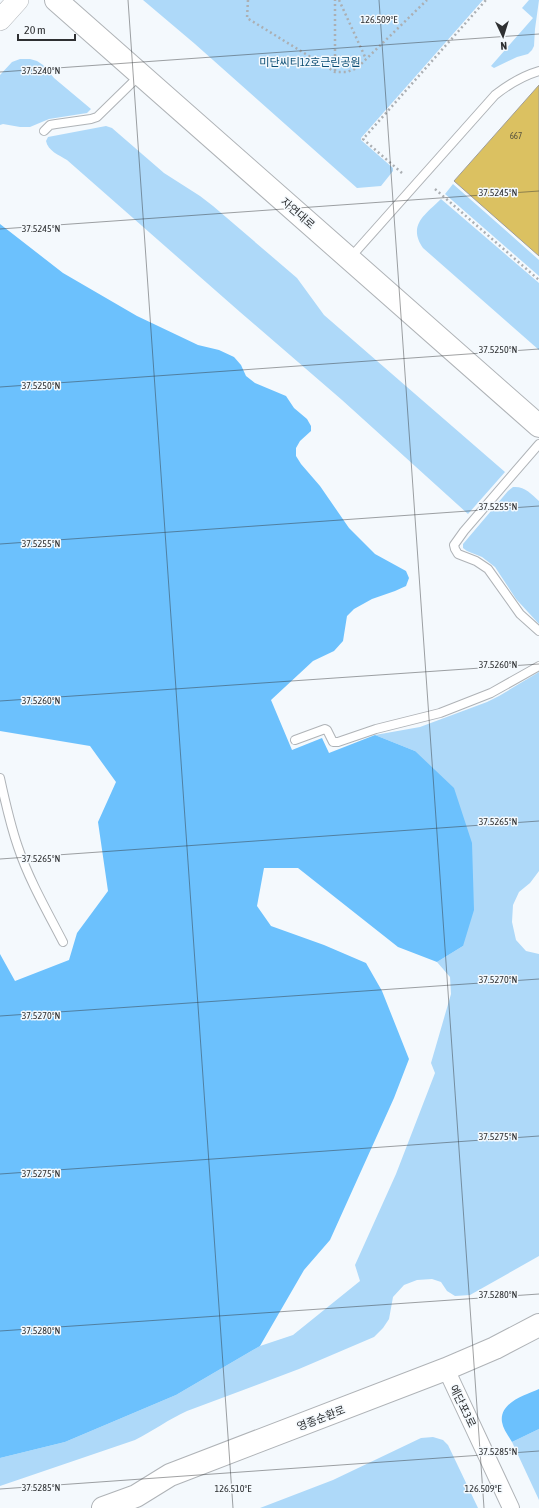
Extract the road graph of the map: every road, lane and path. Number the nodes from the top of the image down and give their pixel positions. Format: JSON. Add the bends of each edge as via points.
{"nodes":[{"id":1,"x":18,"y":0,"type":"edge"},
{"id":2,"x":56,"y":0,"type":"edge"},
{"id":3,"x":248,"y":0,"type":"edge"},
{"id":4,"x":335,"y":0,"type":"edge"},
{"id":5,"x":339,"y":0,"type":"edge"},
{"id":6,"x":427,"y":0,"type":"edge"},
{"id":7,"x":486,"y":0,"type":"edge"},
{"id":8,"x":0,"y":20,"type":"edge"},
{"id":9,"x":366,"y":59,"type":"junction"},
{"id":10,"x":539,"y":71,"type":"edge"},
{"id":11,"x":335,"y":72,"type":"junction"},
{"id":12,"x":140,"y":74,"type":"junction"},
{"id":13,"x":44,"y":131,"type":"dead end"},
{"id":14,"x":402,"y":173,"type":"dead end"},
{"id":15,"x":435,"y":189,"type":"dead end"},
{"id":16,"x":349,"y":259,"type":"junction"},
{"id":17,"x":539,"y":280,"type":"edge"},
{"id":18,"x":539,"y":426,"type":"edge"},
{"id":19,"x":539,"y":444,"type":"edge"},
{"id":20,"x":539,"y":631,"type":"edge"},
{"id":21,"x":539,"y":666,"type":"edge"},
{"id":22,"x":295,"y":740,"type":"dead end"},
{"id":23,"x":0,"y":778,"type":"edge"},
{"id":24,"x":63,"y":942,"type":"dead end"},
{"id":25,"x":539,"y":1325,"type":"edge"},
{"id":26,"x":446,"y":1369,"type":"junction"},
{"id":27,"x":103,"y":1508,"type":"edge"},
{"id":28,"x":511,"y":1508,"type":"edge"}],
"edges":[{"from":1,"to":8,"type":"street"},
{"from":2,"to":12,"type":"main road","name":"자연대로"},
{"from":3,"to":11,"type":"path","via":[[247,18]]},
{"from":4,"to":11,"type":"path"},
{"from":5,"to":9,"type":"path"},
{"from":6,"to":9,"type":"path"},
{"from":7,"to":14,"type":"path","via":[[363,138]]},
{"from":9,"to":11,"type":"path","via":[[357,68],[347,72]]},
{"from":10,"to":16,"type":"lane","via":[[511,83],[495,95]]},
{"from":12,"to":13,"type":"lane","via":[[97,117],[50,125]]},
{"from":12,"to":16,"type":"main road","name":"자연대로"},
{"from":15,"to":17,"type":"path"},
{"from":16,"to":18,"type":"main road","name":"자연대로"},
{"from":19,"to":20,"type":"lane","via":[[454,545],[458,554],[488,569],[520,614]]},
{"from":21,"to":22,"type":"lane","via":[[491,693],[429,716],[376,729],[338,742],[333,742],[328,730],[325,729]]},
{"from":23,"to":24,"type":"lane","via":[[18,848]]},
{"from":25,"to":26,"type":"main road","name":"영종순환로"},
{"from":26,"to":27,"type":"main road","name":"영종순환로","via":[[170,1475],[136,1496]]},
{"from":26,"to":28,"type":"street","name":"예단포3로"}]}
